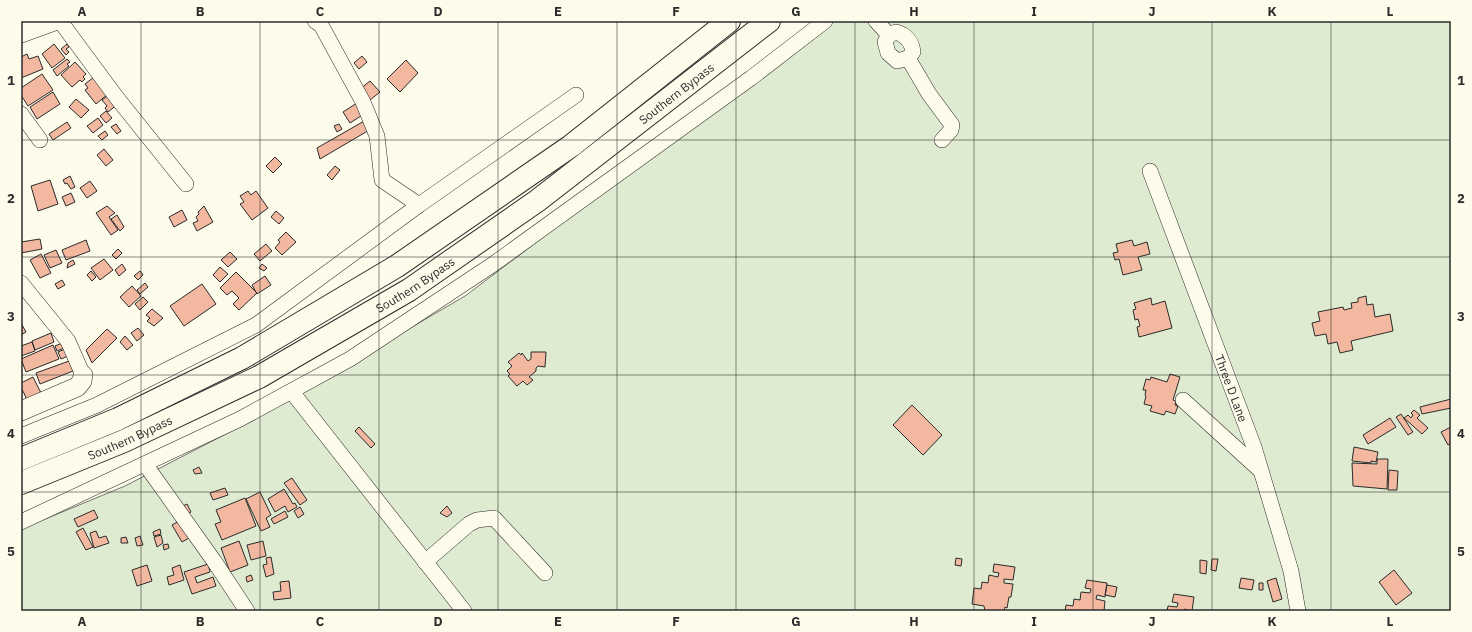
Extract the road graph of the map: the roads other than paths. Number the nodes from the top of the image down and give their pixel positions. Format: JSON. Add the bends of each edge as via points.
{"nodes":[{"id":1,"x":54,"y":21,"type":"edge"},
{"id":2,"x":60,"y":21,"type":"edge"},
{"id":3,"x":315,"y":21,"type":"edge"},
{"id":4,"x":729,"y":21,"type":"edge"},
{"id":5,"x":769,"y":21,"type":"edge"},
{"id":6,"x":825,"y":21,"type":"edge"},
{"id":7,"x":876,"y":21,"type":"edge"},
{"id":8,"x":21,"y":33,"type":"edge"},
{"id":9,"x":576,"y":95,"type":"dead end"},
{"id":10,"x":21,"y":114,"type":"edge"},
{"id":11,"x":40,"y":140,"type":"dead end"},
{"id":12,"x":942,"y":140,"type":"dead end"},
{"id":13,"x":1150,"y":171,"type":"dead end"},
{"id":14,"x":186,"y":184,"type":"dead end"},
{"id":15,"x":419,"y":205,"type":"junction"},
{"id":16,"x":21,"y":283,"type":"edge"},
{"id":17,"x":83,"y":375,"type":"joint"},
{"id":18,"x":292,"y":392,"type":"junction"},
{"id":19,"x":1183,"y":400,"type":"dead end"},
{"id":20,"x":21,"y":412,"type":"edge"},
{"id":21,"x":21,"y":436,"type":"edge"},
{"id":22,"x":21,"y":459,"type":"edge"},
{"id":23,"x":145,"y":464,"type":"junction"},
{"id":24,"x":1261,"y":471,"type":"junction"},
{"id":25,"x":21,"y":483,"type":"edge"},
{"id":26,"x":21,"y":522,"type":"edge"},
{"id":27,"x":425,"y":562,"type":"junction"},
{"id":28,"x":545,"y":573,"type":"dead end"},
{"id":29,"x":247,"y":611,"type":"edge"},
{"id":30,"x":464,"y":611,"type":"edge"},
{"id":31,"x":1298,"y":611,"type":"edge"}],
"edges":[{"from":1,"to":8,"type":"main road"},
{"from":2,"to":14,"type":"street"},
{"from":3,"to":15,"type":"street","via":[[321,25],[363,102],[377,136],[382,180]]},
{"from":4,"to":22,"type":"highway","name":"Southern Bypass","via":[[571,146],[391,270],[242,358],[118,419]]},
{"from":5,"to":25,"type":"highway","name":"Southern Bypass","via":[[537,201],[409,290],[259,377],[124,441]]},
{"from":6,"to":18,"type":"street","via":[[751,78],[474,278],[350,360]]},
{"from":7,"to":12,"type":"street","via":[[889,35],[885,47],[891,58],[897,61],[908,58],[952,125]]},
{"from":9,"to":15,"type":"street"},
{"from":10,"to":11,"type":"street"},
{"from":13,"to":24,"type":"street","name":"Three D Lane"},
{"from":15,"to":21,"type":"street","via":[[256,325],[96,405]]},
{"from":16,"to":17,"type":"street","via":[[68,342]]},
{"from":17,"to":20,"type":"main road","via":[[77,387]]},
{"from":18,"to":23,"type":"street"},
{"from":18,"to":27,"type":"street"},
{"from":19,"to":24,"type":"street"},
{"from":23,"to":26,"type":"street"},
{"from":23,"to":29,"type":"street"},
{"from":24,"to":31,"type":"street","name":"Three D Lane","via":[[1291,571]]},
{"from":27,"to":28,"type":"street","via":[[469,524],[477,520],[494,518]]},
{"from":27,"to":30,"type":"street"}]}
